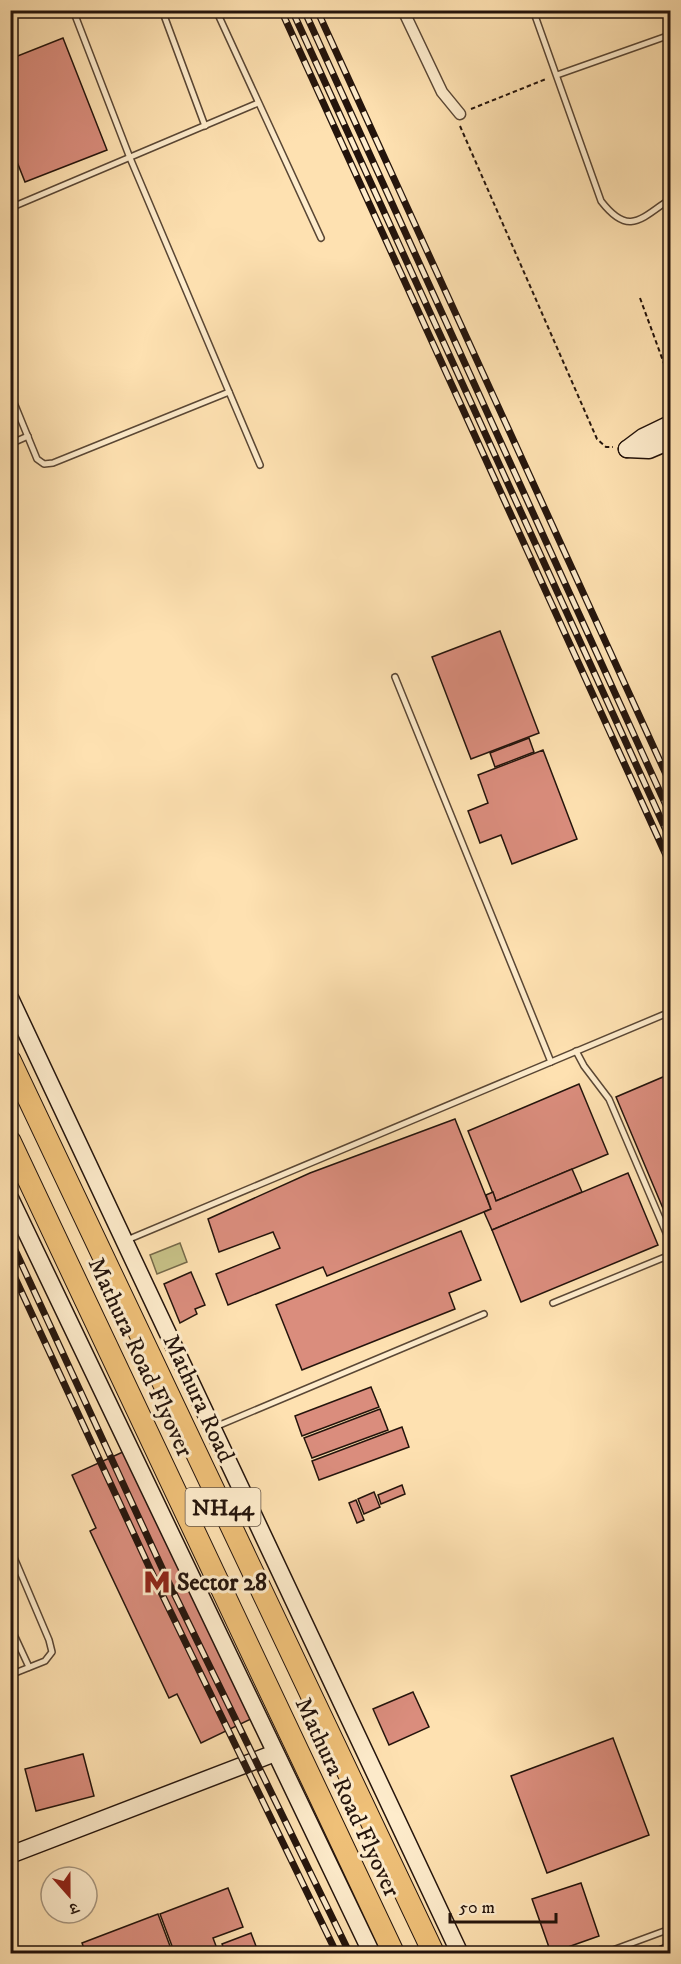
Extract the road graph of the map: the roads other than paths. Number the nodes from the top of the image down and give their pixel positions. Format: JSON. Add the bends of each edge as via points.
{"nodes":[{"id":1,"x":73,"y":10,"type":"edge"},
{"id":2,"x":162,"y":10,"type":"edge"},
{"id":3,"x":216,"y":10,"type":"edge"},
{"id":4,"x":403,"y":10,"type":"edge"},
{"id":5,"x":533,"y":10,"type":"edge"},
{"id":6,"x":670,"y":34,"type":"edge"},
{"id":7,"x":557,"y":75,"type":"junction"},
{"id":8,"x":258,"y":103,"type":"junction"},
{"id":9,"x":460,"y":114,"type":"road end"},
{"id":10,"x":205,"y":126,"type":"junction"},
{"id":11,"x":130,"y":158,"type":"junction"},
{"id":12,"x":670,"y":199,"type":"edge"},
{"id":13,"x":10,"y":208,"type":"edge"},
{"id":14,"x":321,"y":238,"type":"dead end"},
{"id":15,"x":230,"y":392,"type":"junction"},
{"id":16,"x":10,"y":393,"type":"edge"},
{"id":17,"x":670,"y":424,"type":"edge"},
{"id":18,"x":28,"y":436,"type":"junction"},
{"id":19,"x":670,"y":441,"type":"edge"},
{"id":20,"x":10,"y":444,"type":"edge"},
{"id":21,"x":260,"y":465,"type":"dead end"},
{"id":22,"x":395,"y":677,"type":"dead end"},
{"id":23,"x":10,"y":999,"type":"edge"},
{"id":24,"x":670,"y":1012,"type":"edge"},
{"id":25,"x":576,"y":1051,"type":"junction"},
{"id":26,"x":10,"y":1060,"type":"edge"},
{"id":27,"x":551,"y":1062,"type":"junction"},
{"id":28,"x":10,"y":1141,"type":"edge"},
{"id":29,"x":10,"y":1198,"type":"edge"},
{"id":30,"x":126,"y":1241,"type":"junction"},
{"id":31,"x":670,"y":1242,"type":"edge"},
{"id":32,"x":670,"y":1255,"type":"edge"},
{"id":33,"x":553,"y":1303,"type":"dead end"},
{"id":34,"x":484,"y":1314,"type":"dead end"},
{"id":35,"x":213,"y":1427,"type":"junction"},
{"id":36,"x":10,"y":1548,"type":"edge"},
{"id":37,"x":10,"y":1626,"type":"edge"},
{"id":38,"x":29,"y":1667,"type":"junction"},
{"id":39,"x":10,"y":1675,"type":"edge"},
{"id":40,"x":275,"y":1753,"type":"junction"},
{"id":41,"x":10,"y":1855,"type":"edge"},
{"id":42,"x":670,"y":1929,"type":"edge"},
{"id":43,"x":372,"y":1953,"type":"edge"},
{"id":44,"x":394,"y":1953,"type":"edge"},
{"id":45,"x":434,"y":1953,"type":"edge"},
{"id":46,"x":460,"y":1953,"type":"edge"},
{"id":47,"x":602,"y":1953,"type":"edge"}],
"edges":[{"from":1,"to":11,"type":"lane"},
{"from":2,"to":10,"type":"lane"},
{"from":3,"to":8,"type":"lane"},
{"from":4,"to":9,"type":"street","via":[[442,92]]},
{"from":5,"to":7,"type":"lane"},
{"from":6,"to":7,"type":"lane"},
{"from":7,"to":12,"type":"lane","via":[[601,201],[611,213],[624,222],[639,220]]},
{"from":8,"to":10,"type":"lane"},
{"from":8,"to":14,"type":"lane"},
{"from":10,"to":11,"type":"lane"},
{"from":11,"to":13,"type":"lane"},
{"from":11,"to":15,"type":"lane"},
{"from":15,"to":18,"type":"lane","via":[[53,463],[40,463]]},
{"from":15,"to":21,"type":"lane"},
{"from":16,"to":18,"type":"lane"},
{"from":17,"to":19,"type":"main road","via":[[627,449],[649,450]]},
{"from":18,"to":20,"type":"lane"},
{"from":22,"to":27,"type":"lane"},
{"from":23,"to":30,"type":"main road"},
{"from":24,"to":25,"type":"lane"},
{"from":25,"to":27,"type":"lane"},
{"from":25,"to":31,"type":"lane","via":[[609,1099]]},
{"from":26,"to":45,"type":"highway","name":"Mathura Road","number":"NH44"},
{"from":27,"to":30,"type":"lane"},
{"from":28,"to":44,"type":"highway","name":"Mathura Road Flyover","number":"NH44"},
{"from":29,"to":40,"type":"main road"},
{"from":30,"to":35,"type":"main road"},
{"from":32,"to":33,"type":"lane"},
{"from":34,"to":35,"type":"lane"},
{"from":35,"to":46,"type":"main road"},
{"from":36,"to":38,"type":"lane","via":[[51,1646],[51,1656]]},
{"from":37,"to":38,"type":"lane"},
{"from":38,"to":39,"type":"lane"},
{"from":40,"to":41,"type":"main road"},
{"from":40,"to":43,"type":"main road"},
{"from":42,"to":47,"type":"lane"}]}
